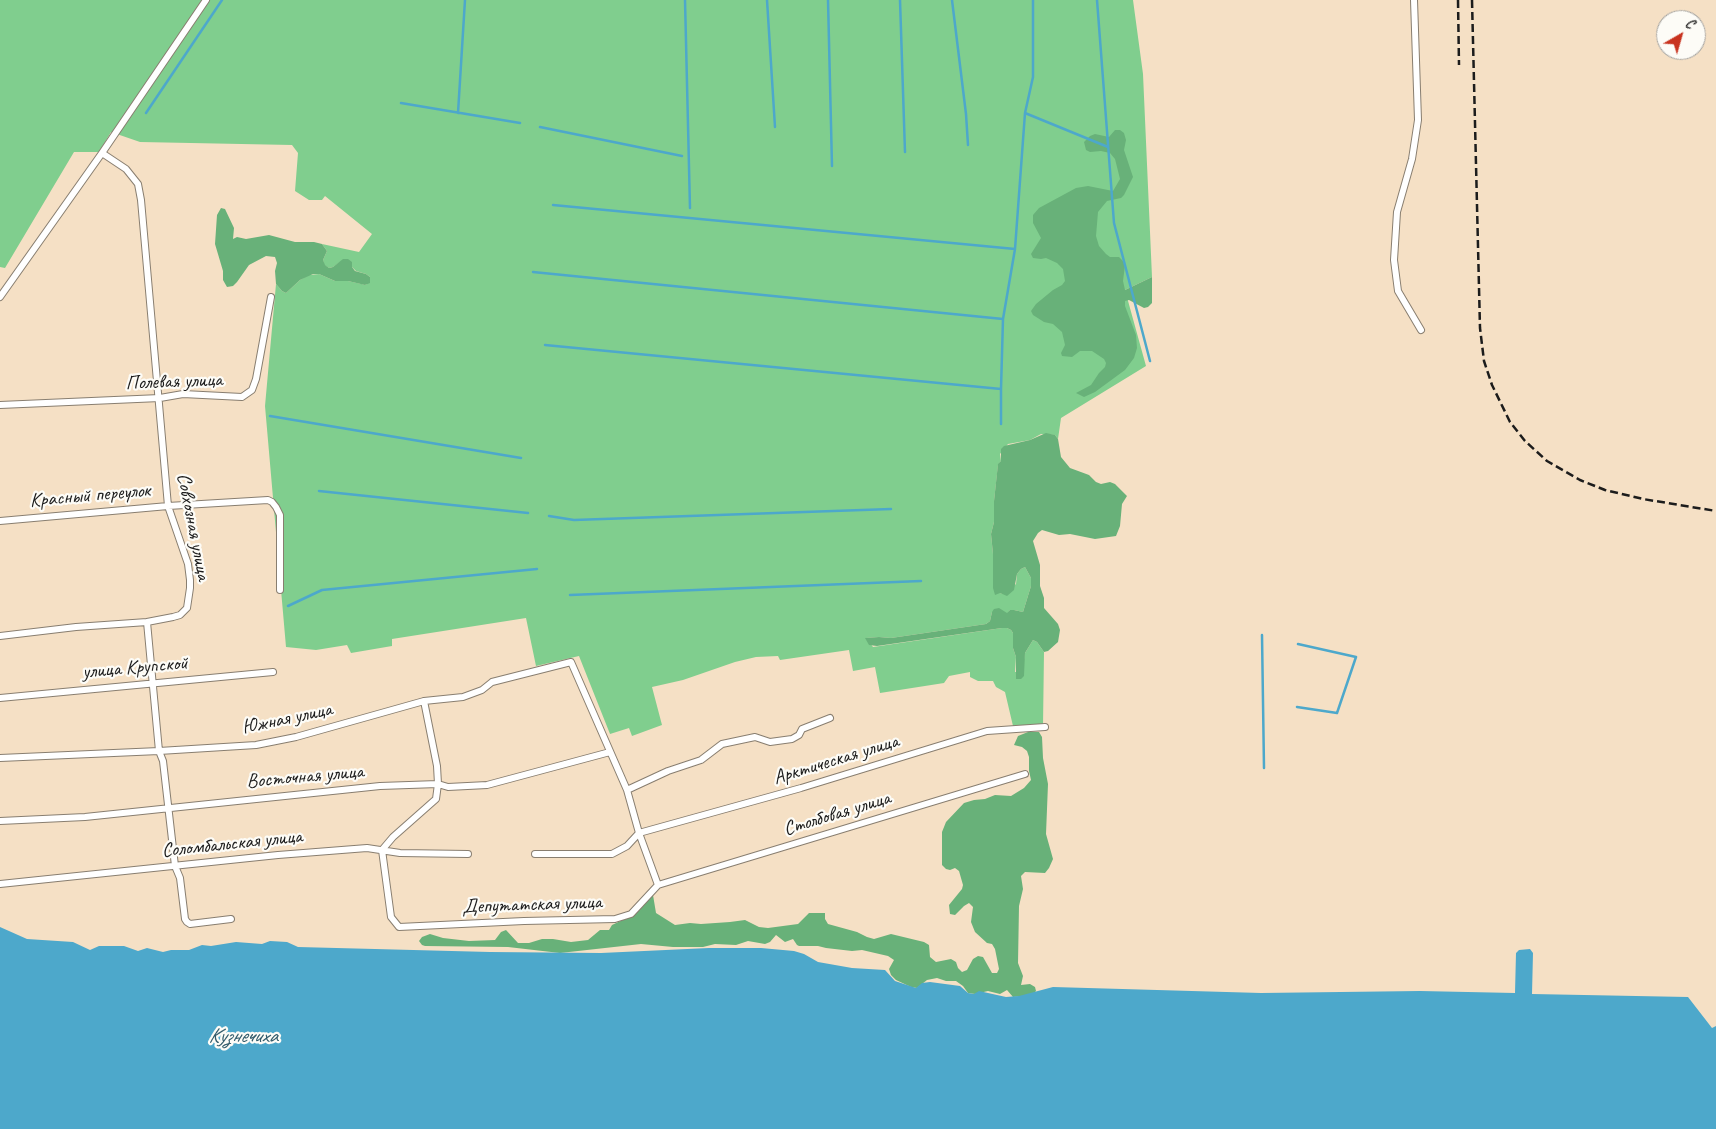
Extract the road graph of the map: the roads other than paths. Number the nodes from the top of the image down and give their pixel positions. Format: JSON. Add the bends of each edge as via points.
{"nodes":[{"id":1,"x":206,"y":0,"type":"edge"},
{"id":2,"x":1414,"y":0,"type":"edge"},
{"id":3,"x":102,"y":153,"type":"junction"},
{"id":4,"x":271,"y":297,"type":"dead end"},
{"id":5,"x":0,"y":298,"type":"edge"},
{"id":6,"x":1421,"y":330,"type":"dead end"},
{"id":7,"x":160,"y":398,"type":"junction"},
{"id":8,"x":0,"y":405,"type":"edge"},
{"id":9,"x":168,"y":506,"type":"junction"},
{"id":10,"x":0,"y":521,"type":"edge"},
{"id":11,"x":280,"y":590,"type":"dead end"},
{"id":12,"x":147,"y":622,"type":"junction"},
{"id":13,"x":0,"y":636,"type":"edge"},
{"id":14,"x":274,"y":672,"type":"dead end"},
{"id":15,"x":153,"y":683,"type":"junction"},
{"id":16,"x":0,"y":698,"type":"edge"},
{"id":17,"x":424,"y":701,"type":"junction"},
{"id":18,"x":830,"y":718,"type":"dead end"},
{"id":19,"x":1045,"y":727,"type":"dead end"},
{"id":20,"x":159,"y":751,"type":"junction"},
{"id":21,"x":610,"y":752,"type":"junction"},
{"id":22,"x":0,"y":758,"type":"edge"},
{"id":23,"x":1025,"y":774,"type":"dead end"},
{"id":24,"x":438,"y":784,"type":"junction"},
{"id":25,"x":626,"y":790,"type":"junction"},
{"id":26,"x":169,"y":807,"type":"junction"},
{"id":27,"x":0,"y":820,"type":"edge"},
{"id":28,"x":639,"y":833,"type":"junction"},
{"id":29,"x":382,"y":850,"type":"junction"},
{"id":30,"x":468,"y":854,"type":"dead end"},
{"id":31,"x":535,"y":854,"type":"dead end"},
{"id":32,"x":175,"y":866,"type":"junction"},
{"id":33,"x":0,"y":884,"type":"edge"},
{"id":34,"x":658,"y":885,"type":"junction"},
{"id":35,"x":231,"y":919,"type":"dead end"}],
"edges":[{"from":1,"to":3,"type":"street"},
{"from":2,"to":6,"type":"street","via":[[1418,120],[1412,159],[1397,212],[1394,260],[1398,291]]},
{"from":3,"to":5,"type":"street"},
{"from":3,"to":7,"type":"street","name":"Совхозная улица","via":[[126,169],[138,184],[142,200]]},
{"from":4,"to":7,"type":"street","name":"Полевая улица","via":[[256,379],[248,394],[242,397],[183,394]]},
{"from":7,"to":8,"type":"street","name":"Полевая улица"},
{"from":7,"to":9,"type":"street","name":"Совхозная улица"},
{"from":9,"to":10,"type":"street","name":"Красный переулок"},
{"from":9,"to":11,"type":"street","name":"Красный переулок","via":[[272,502],[280,515]]},
{"from":9,"to":12,"type":"street","name":"Совхозная улица","via":[[188,564],[190,588],[187,608],[173,617]]},
{"from":12,"to":13,"type":"street"},
{"from":12,"to":15,"type":"street"},
{"from":14,"to":15,"type":"street","name":"улица Крупской"},
{"from":15,"to":16,"type":"street","name":"улица Крупской"},
{"from":15,"to":20,"type":"street"},
{"from":17,"to":20,"type":"street","name":"Южная улица","via":[[256,745]]},
{"from":17,"to":21,"type":"street","name":"Южная улица","via":[[463,697],[482,690],[492,682],[571,662]]},
{"from":17,"to":24,"type":"street"},
{"from":18,"to":25,"type":"street","via":[[802,729],[800,735],[792,739],[770,742],[754,737],[722,744],[701,760]]},
{"from":19,"to":28,"type":"street","name":"Арктическая улица","via":[[987,731]]},
{"from":20,"to":22,"type":"street","name":"Южная улица"},
{"from":20,"to":26,"type":"street"},
{"from":21,"to":24,"type":"street","name":"Восточная улица","via":[[487,786]]},
{"from":21,"to":25,"type":"street"},
{"from":23,"to":34,"type":"street","name":"Столбовая улица"},
{"from":24,"to":26,"type":"street","name":"Восточная улица","via":[[380,786]]},
{"from":24,"to":29,"type":"street","via":[[436,799]]},
{"from":25,"to":28,"type":"street"},
{"from":26,"to":27,"type":"street","name":"Восточная улица","via":[[85,817]]},
{"from":26,"to":32,"type":"street"},
{"from":28,"to":31,"type":"street","via":[[627,846],[612,854]]},
{"from":28,"to":34,"type":"street"},
{"from":29,"to":30,"type":"street","name":"Соломбальская улица"},
{"from":29,"to":32,"type":"street","name":"Соломбальская улица","via":[[367,848]]},
{"from":29,"to":34,"type":"street","name":"Депутатская улица","via":[[391,917],[399,927],[615,919],[631,914]]},
{"from":32,"to":33,"type":"street","name":"Соломбальская улица"},
{"from":32,"to":35,"type":"street","via":[[187,922]]}]}
